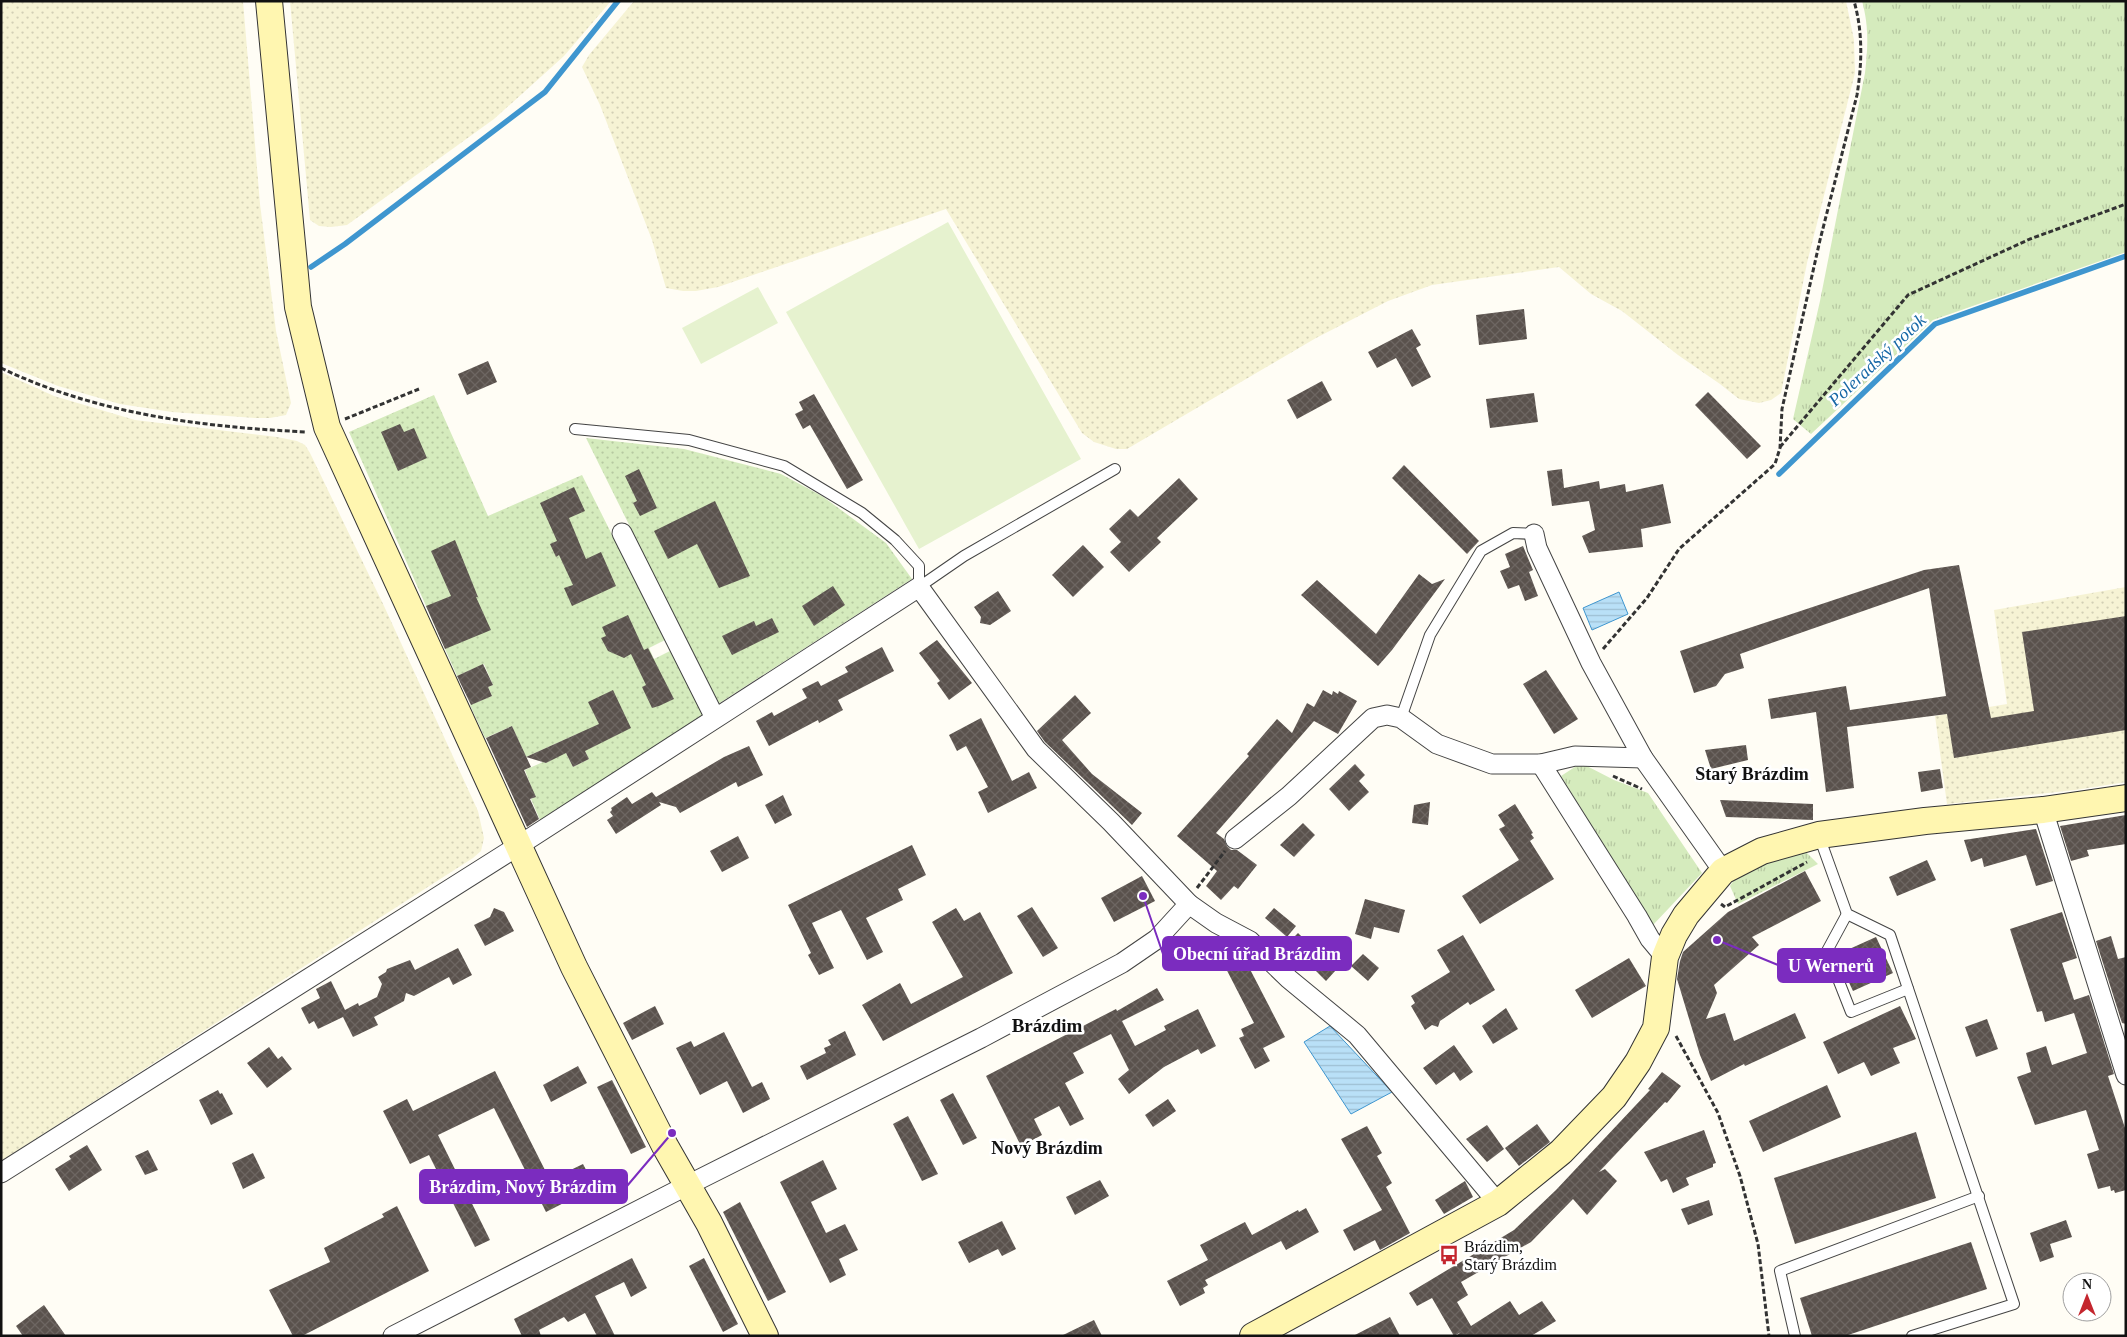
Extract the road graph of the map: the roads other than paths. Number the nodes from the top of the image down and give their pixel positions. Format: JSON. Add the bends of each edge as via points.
{"nodes":[{"id":1,"x":269,"y":1,"type":"edge"},
{"id":2,"x":575,"y":429,"type":"dead end"},
{"id":3,"x":1115,"y":469,"type":"dead end"},
{"id":4,"x":622,"y":533,"type":"dead end"},
{"id":5,"x":1534,"y":534,"type":"joint"},
{"id":6,"x":918,"y":587,"type":"junction"},
{"id":7,"x":715,"y":718,"type":"junction"},
{"id":8,"x":1401,"y":718,"type":"junction"},
{"id":9,"x":1643,"y":758,"type":"junction"},
{"id":10,"x":1541,"y":764,"type":"junction"},
{"id":11,"x":2126,"y":798,"type":"edge"},
{"id":12,"x":2043,"y":810,"type":"junction"},
{"id":13,"x":1235,"y":839,"type":"road end"},
{"id":14,"x":1822,"y":843,"type":"junction"},
{"id":15,"x":518,"y":846,"type":"junction"},
{"id":16,"x":1723,"y":871,"type":"junction"},
{"id":17,"x":1189,"y":904,"type":"junction"},
{"id":18,"x":1846,"y":914,"type":"junction"},
{"id":19,"x":1665,"y":957,"type":"junction"},
{"id":20,"x":1908,"y":989,"type":"junction"},
{"id":21,"x":2126,"y":1075,"type":"edge"},
{"id":22,"x":1,"y":1173,"type":"edge"},
{"id":23,"x":688,"y":1185,"type":"junction"},
{"id":24,"x":1979,"y":1196,"type":"junction"},
{"id":25,"x":1498,"y":1203,"type":"junction"},
{"id":26,"x":393,"y":1336,"type":"edge"},
{"id":27,"x":765,"y":1336,"type":"edge"},
{"id":28,"x":1253,"y":1336,"type":"edge"},
{"id":29,"x":1795,"y":1336,"type":"edge"},
{"id":30,"x":1912,"y":1336,"type":"edge"}],
"edges":[{"from":1,"to":15,"type":"street","via":[[298,307],[327,427]]},
{"from":2,"to":6,"type":"lane","via":[[689,440],[784,466],[862,513],[894,540],[918,566]]},
{"from":3,"to":6,"type":"lane","via":[[964,556]]},
{"from":4,"to":7,"type":"street"},
{"from":5,"to":8,"type":"lane","via":[[1513,533],[1481,551],[1430,635]]},
{"from":5,"to":9,"type":"street","via":[[1537,548],[1591,663]]},
{"from":6,"to":7,"type":"street"},
{"from":6,"to":17,"type":"street","via":[[1036,749]]},
{"from":7,"to":15,"type":"street"},
{"from":8,"to":10,"type":"street","via":[[1437,744],[1477,760],[1492,764]]},
{"from":8,"to":13,"type":"street","via":[[1387,715],[1373,718],[1290,796]]},
{"from":9,"to":10,"type":"street","via":[[1575,756]]},
{"from":9,"to":16,"type":"street"},
{"from":10,"to":19,"type":"street","via":[[1650,939]]},
{"from":11,"to":12,"type":"street"},
{"from":12,"to":14,"type":"street","via":[[1905,823]]},
{"from":12,"to":21,"type":"street"},
{"from":14,"to":16,"type":"street","via":[[1762,851]]},
{"from":14,"to":18,"type":"lane"},
{"from":15,"to":22,"type":"street"},
{"from":15,"to":23,"type":"street","via":[[579,976]]},
{"from":16,"to":19,"type":"street","via":[[1686,915]]},
{"from":17,"to":23,"type":"street","via":[[1157,939],[1122,963],[981,1038]]},
{"from":17,"to":25,"type":"street","via":[[1250,941],[1357,1035]]},
{"from":18,"to":20,"type":"lane","via":[[1890,935]]},
{"from":18,"to":20,"type":"lane","via":[[1827,951],[1851,1012]]},
{"from":19,"to":25,"type":"street","via":[[1656,1028],[1638,1062],[1614,1097],[1561,1152]]},
{"from":20,"to":24,"type":"lane"},
{"from":23,"to":26,"type":"street"},
{"from":23,"to":27,"type":"street"},
{"from":24,"to":29,"type":"lane","via":[[1780,1271]]},
{"from":24,"to":30,"type":"lane","via":[[2014,1304]]},
{"from":25,"to":28,"type":"street"}]}
